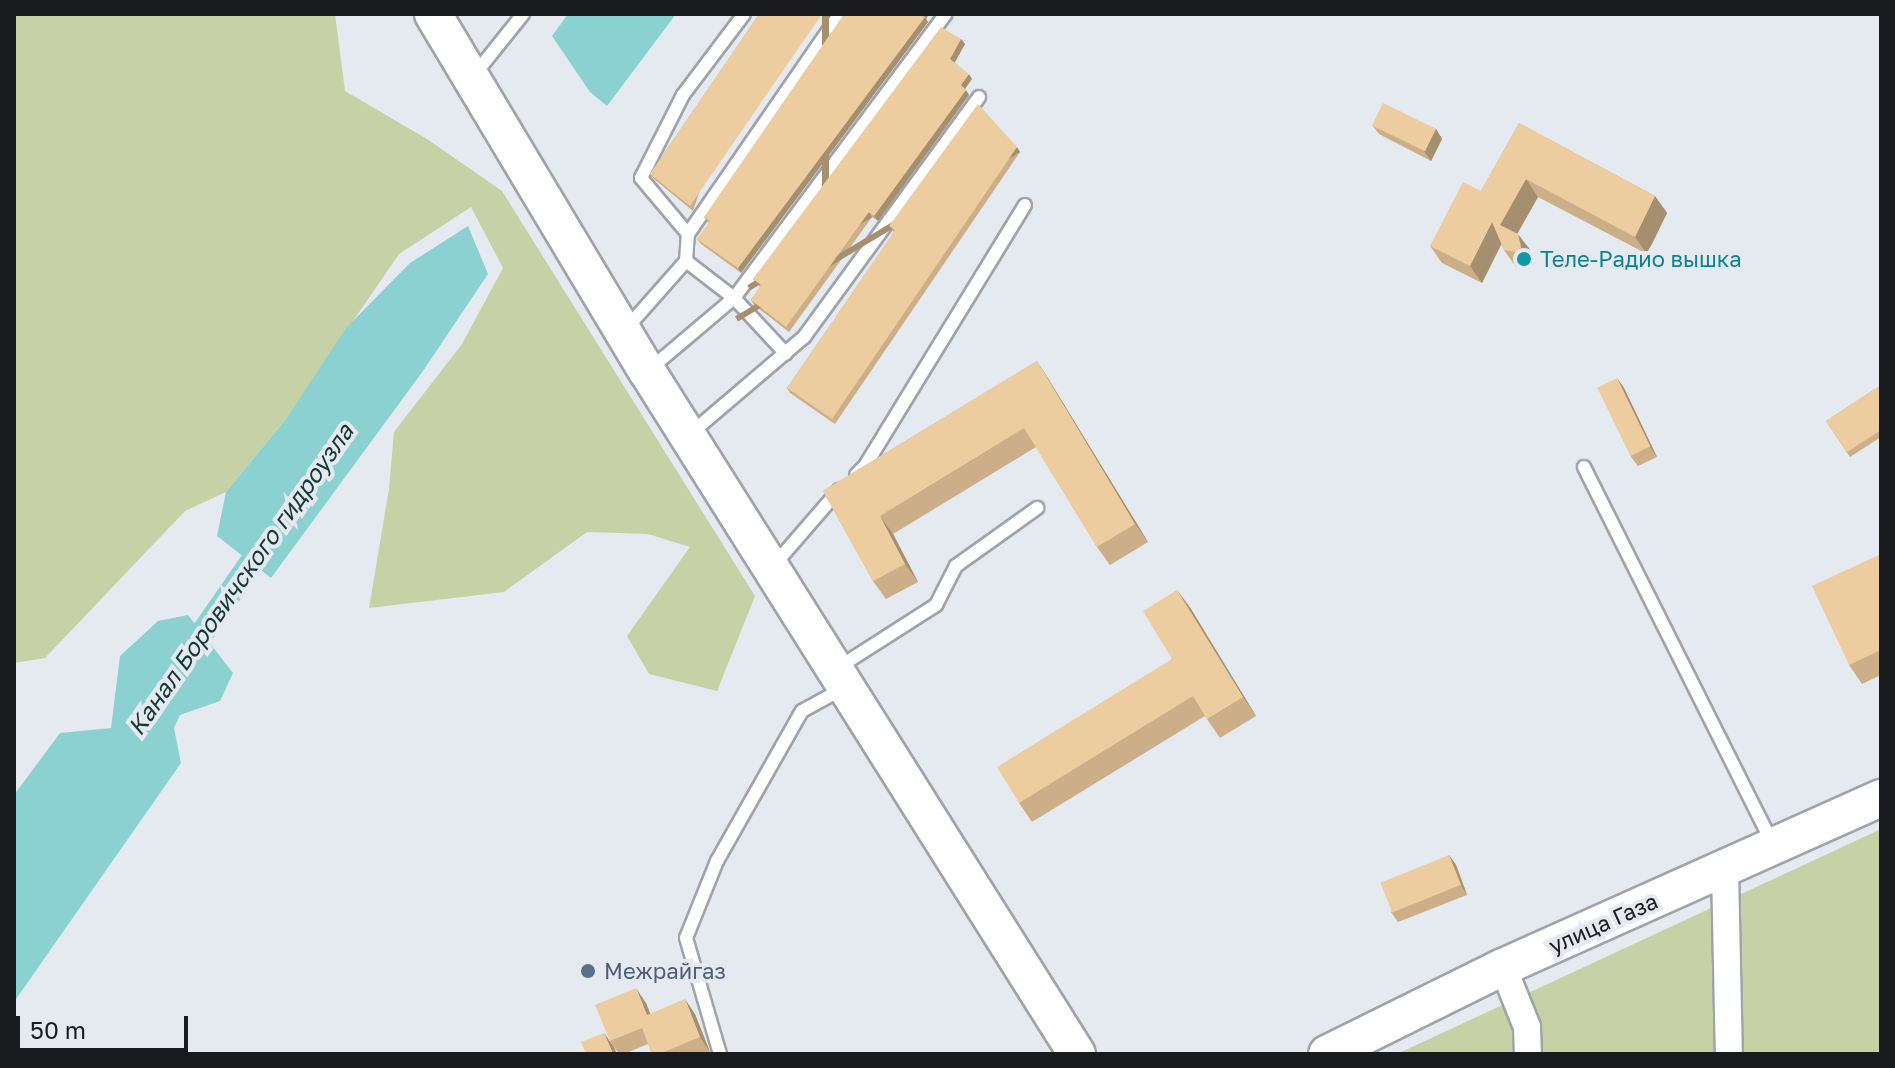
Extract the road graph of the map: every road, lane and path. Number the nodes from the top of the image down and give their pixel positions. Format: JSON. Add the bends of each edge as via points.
{"nodes":[{"id":1,"x":433,"y":14,"type":"edge"},
{"id":2,"x":523,"y":14,"type":"edge"},
{"id":3,"x":744,"y":14,"type":"edge"},
{"id":4,"x":840,"y":14,"type":"edge"},
{"id":5,"x":946,"y":14,"type":"edge"},
{"id":6,"x":473,"y":77,"type":"junction"},
{"id":7,"x":979,"y":97,"type":"dead end"},
{"id":8,"x":1025,"y":205,"type":"dead end"},
{"id":9,"x":688,"y":234,"type":"junction"},
{"id":10,"x":686,"y":261,"type":"junction"},
{"id":11,"x":734,"y":298,"type":"junction"},
{"id":12,"x":623,"y":332,"type":"junction"},
{"id":13,"x":786,"y":354,"type":"junction"},
{"id":14,"x":647,"y":371,"type":"junction"},
{"id":15,"x":688,"y":436,"type":"junction"},
{"id":16,"x":1584,"y":467,"type":"dead end"},
{"id":17,"x":1037,"y":508,"type":"dead end"},
{"id":18,"x":770,"y":569,"type":"junction"},
{"id":19,"x":839,"y":679,"type":"junction"},
{"id":20,"x":1881,"y":798,"type":"edge"},
{"id":21,"x":1774,"y":847,"type":"junction"},
{"id":22,"x":1725,"y":869,"type":"junction"},
{"id":23,"x":1503,"y":967,"type":"junction"},
{"id":24,"x":720,"y":1054,"type":"edge"},
{"id":25,"x":1077,"y":1054,"type":"edge"},
{"id":26,"x":1327,"y":1054,"type":"edge"},
{"id":27,"x":1528,"y":1054,"type":"edge"},
{"id":28,"x":1729,"y":1054,"type":"edge"}],
"edges":[{"from":1,"to":6,"type":"main road"},
{"from":2,"to":6,"type":"lane"},
{"from":3,"to":9,"type":"lane","via":[[683,95],[641,178]]},
{"from":4,"to":9,"type":"lane"},
{"from":5,"to":11,"type":"lane"},
{"from":6,"to":12,"type":"main road"},
{"from":7,"to":13,"type":"lane","via":[[804,337]]},
{"from":8,"to":18,"type":"lane","via":[[865,466],[822,506]]},
{"from":9,"to":10,"type":"lane"},
{"from":10,"to":11,"type":"lane"},
{"from":10,"to":12,"type":"lane"},
{"from":11,"to":13,"type":"lane"},
{"from":11,"to":14,"type":"lane"},
{"from":12,"to":14,"type":"main road"},
{"from":13,"to":15,"type":"lane"},
{"from":14,"to":15,"type":"main road"},
{"from":15,"to":18,"type":"main road"},
{"from":16,"to":21,"type":"lane"},
{"from":17,"to":19,"type":"lane","via":[[956,566],[936,605]]},
{"from":18,"to":19,"type":"main road"},
{"from":19,"to":24,"type":"lane","via":[[802,711],[717,861],[686,938]]},
{"from":19,"to":25,"type":"main road"},
{"from":20,"to":21,"type":"main road","name":"улица Газа"},
{"from":21,"to":22,"type":"main road","name":"улица Газа"},
{"from":22,"to":23,"type":"main road","name":"улица Газа"},
{"from":22,"to":28,"type":"street"},
{"from":23,"to":26,"type":"main road","name":"улица Газа"},
{"from":23,"to":27,"type":"street","via":[[1527,1027]]}]}
